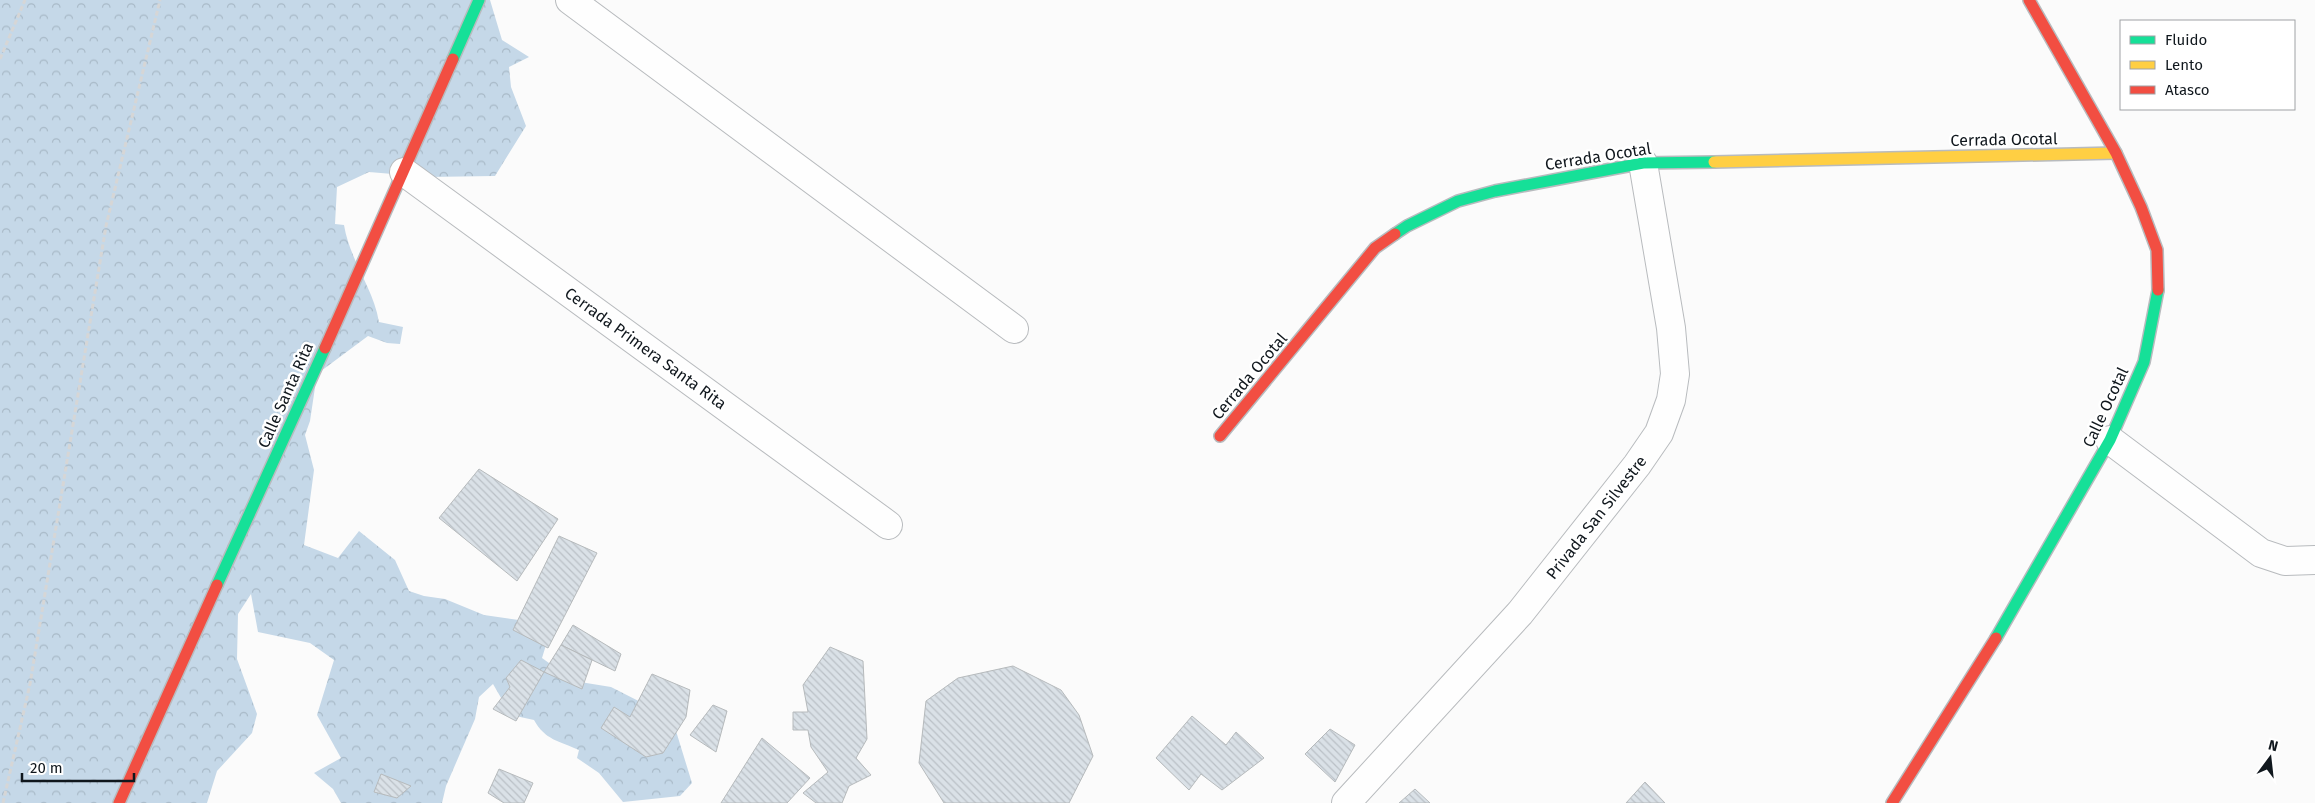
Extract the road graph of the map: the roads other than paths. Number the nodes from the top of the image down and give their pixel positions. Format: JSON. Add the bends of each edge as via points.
{"nodes":[{"id":1,"x":479,"y":0,"type":"edge"},
{"id":2,"x":570,"y":0,"type":"edge"},
{"id":3,"x":2030,"y":0,"type":"edge"},
{"id":4,"x":2116,"y":153,"type":"junction"},
{"id":5,"x":1643,"y":163,"type":"junction"},
{"id":6,"x":404,"y":172,"type":"junction"},
{"id":7,"x":1014,"y":329,"type":"dead end"},
{"id":8,"x":1220,"y":436,"type":"dead end"},
{"id":9,"x":2110,"y":440,"type":"junction"},
{"id":10,"x":888,"y":525,"type":"dead end"},
{"id":11,"x":2315,"y":560,"type":"edge"},
{"id":12,"x":119,"y":803,"type":"edge"},
{"id":13,"x":1346,"y":803,"type":"edge"},
{"id":14,"x":1892,"y":803,"type":"edge"}],
"edges":[{"from":1,"to":6,"type":"street","name":"Calle Santa Rita"},
{"from":2,"to":7,"type":"street"},
{"from":3,"to":4,"type":"street","name":"Calle Ocotal"},
{"from":4,"to":5,"type":"street","name":"Cerrada Ocotal"},
{"from":4,"to":9,"type":"street","name":"Calle Ocotal","via":[[2157,250],[2158,290],[2144,362]]},
{"from":5,"to":8,"type":"street","name":"Cerrada Ocotal","via":[[1495,191],[1458,201],[1407,226],[1375,248]]},
{"from":5,"to":13,"type":"street","name":"Privada San Silvestre","via":[[1671,328],[1675,374],[1671,400],[1659,433],[1637,466],[1520,613]]},
{"from":6,"to":10,"type":"street","name":"Cerrada Primera Santa Rita"},
{"from":6,"to":12,"type":"street","name":"Calle Santa Rita"},
{"from":9,"to":11,"type":"street","via":[[2261,553],[2285,561]]},
{"from":9,"to":14,"type":"street","name":"Calle Ocotal","via":[[2001,629]]}]}
